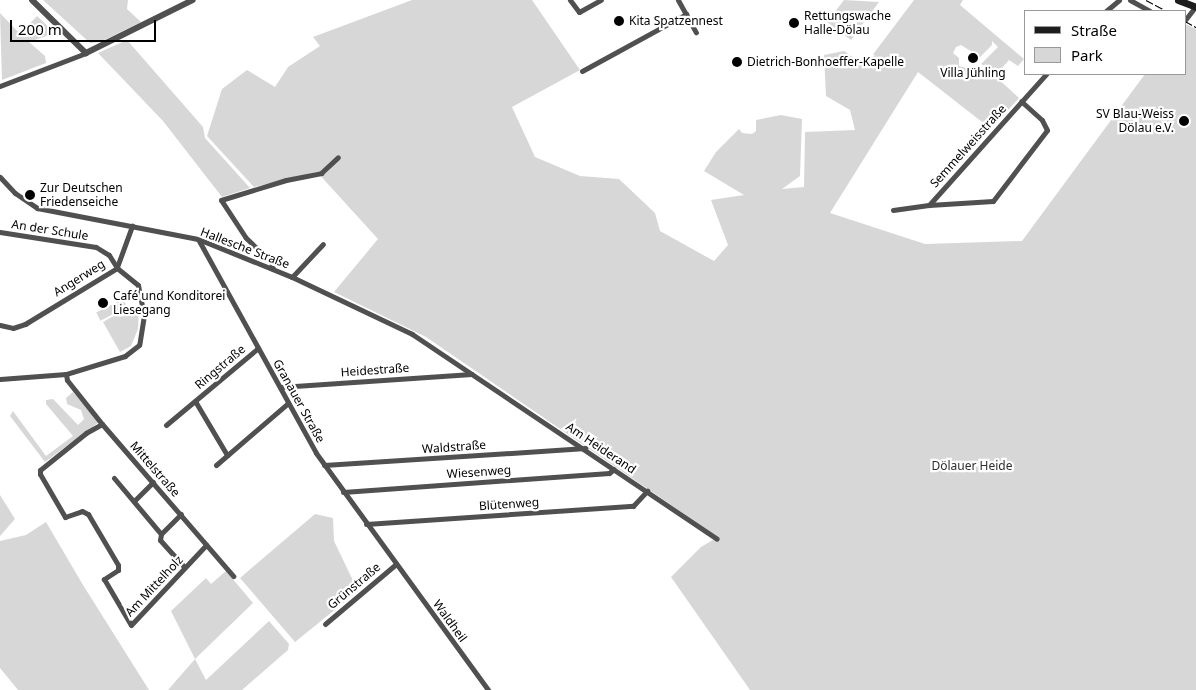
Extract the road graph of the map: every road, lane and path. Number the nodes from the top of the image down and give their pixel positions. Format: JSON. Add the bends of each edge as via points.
{"nodes":[{"id":1,"x":32,"y":0,"type":"edge"},
{"id":2,"x":192,"y":0,"type":"edge"},
{"id":3,"x":570,"y":0,"type":"edge"},
{"id":4,"x":601,"y":0,"type":"edge"},
{"id":5,"x":678,"y":0,"type":"edge"},
{"id":6,"x":1119,"y":0,"type":"edge"},
{"id":7,"x":1130,"y":0,"type":"edge"},
{"id":8,"x":1178,"y":0,"type":"edge"},
{"id":9,"x":1195,"y":7,"type":"edge"},
{"id":10,"x":1107,"y":10,"type":"edge"},
{"id":11,"x":1148,"y":10,"type":"edge"},
{"id":12,"x":686,"y":14,"type":"junction"},
{"id":13,"x":1186,"y":19,"type":"edge"},
{"id":14,"x":696,"y":32,"type":"dead end"},
{"id":15,"x":86,"y":53,"type":"junction"},
{"id":16,"x":582,"y":72,"type":"dead end"},
{"id":17,"x":1045,"y":75,"type":"edge"},
{"id":18,"x":0,"y":86,"type":"edge"},
{"id":19,"x":1021,"y":102,"type":"junction"},
{"id":20,"x":338,"y":156,"type":"dead end"},
{"id":21,"x":1,"y":180,"type":"edge"},
{"id":22,"x":929,"y":205,"type":"junction"},
{"id":23,"x":893,"y":210,"type":"dead end"},
{"id":24,"x":132,"y":226,"type":"junction"},
{"id":25,"x":0,"y":232,"type":"edge"},
{"id":26,"x":198,"y":239,"type":"junction"},
{"id":27,"x":323,"y":244,"type":"dead end"},
{"id":28,"x":117,"y":268,"type":"junction"},
{"id":29,"x":273,"y":269,"type":"junction"},
{"id":30,"x":292,"y":277,"type":"junction"},
{"id":31,"x":0,"y":325,"type":"edge"},
{"id":32,"x":258,"y":348,"type":"junction"},
{"id":33,"x":66,"y":374,"type":"junction"},
{"id":34,"x":472,"y":374,"type":"junction"},
{"id":35,"x":0,"y":379,"type":"edge"},
{"id":36,"x":280,"y":387,"type":"junction"},
{"id":37,"x":195,"y":401,"type":"junction"},
{"id":38,"x":288,"y":403,"type":"junction"},
{"id":39,"x":102,"y":424,"type":"junction"},
{"id":40,"x":166,"y":425,"type":"dead end"},
{"id":41,"x":585,"y":448,"type":"junction"},
{"id":42,"x":227,"y":455,"type":"junction"},
{"id":43,"x":216,"y":465,"type":"dead end"},
{"id":44,"x":324,"y":465,"type":"junction"},
{"id":45,"x":614,"y":469,"type":"junction"},
{"id":46,"x":114,"y":478,"type":"dead end"},
{"id":47,"x":153,"y":482,"type":"junction"},
{"id":48,"x":647,"y":491,"type":"junction"},
{"id":49,"x":343,"y":492,"type":"junction"},
{"id":50,"x":134,"y":501,"type":"junction"},
{"id":51,"x":181,"y":514,"type":"junction"},
{"id":52,"x":366,"y":524,"type":"junction"},
{"id":53,"x":161,"y":534,"type":"junction"},
{"id":54,"x":717,"y":539,"type":"dead end"},
{"id":55,"x":206,"y":545,"type":"junction"},
{"id":56,"x":396,"y":564,"type":"junction"},
{"id":57,"x":184,"y":566,"type":"junction"},
{"id":58,"x":233,"y":576,"type":"dead end"},
{"id":59,"x":325,"y":624,"type":"dead end"},
{"id":60,"x":488,"y":690,"type":"edge"}],
"edges":[{"from":1,"to":15,"type":"street"},
{"from":2,"to":15,"type":"street"},
{"from":3,"to":4,"type":"street","via":[[579,12]]},
{"from":5,"to":12,"type":"street"},
{"from":6,"to":10,"type":"street"},
{"from":7,"to":11,"type":"street"},
{"from":8,"to":9,"type":"main road"},
{"from":9,"to":13,"type":"street"},
{"from":12,"to":14,"type":"street"},
{"from":12,"to":16,"type":"street"},
{"from":15,"to":18,"type":"street"},
{"from":17,"to":19,"type":"street","name":"Semmelweisstraße"},
{"from":19,"to":22,"type":"street","name":"Semmelweisstraße"},
{"from":19,"to":22,"type":"street","via":[[1042,120],[1047,130],[993,201]]},
{"from":20,"to":29,"type":"street","via":[[321,173],[220,200],[246,238],[271,262]]},
{"from":21,"to":24,"type":"street","name":"Hallesche Straße","via":[[20,198],[37,208]]},
{"from":22,"to":23,"type":"street","name":"Semmelweisstraße"},
{"from":24,"to":26,"type":"street","name":"Hallesche Straße"},
{"from":24,"to":28,"type":"street","name":"Angerweg"},
{"from":25,"to":28,"type":"street","name":"An der Schule","via":[[96,247],[109,255]]},
{"from":26,"to":29,"type":"street","name":"Hallesche Straße"},
{"from":26,"to":32,"type":"street","name":"Granauer Straße"},
{"from":27,"to":30,"type":"street"},
{"from":28,"to":31,"type":"street","name":"Angerweg","via":[[13,328]]},
{"from":28,"to":33,"type":"street","name":"An der Schule","via":[[138,285],[142,297],[144,314],[139,345],[125,356]]},
{"from":29,"to":30,"type":"street","name":"Hallesche Straße"},
{"from":30,"to":34,"type":"street","name":"Hallesche Straße","via":[[412,334]]},
{"from":32,"to":36,"type":"street","name":"Granauer Straße"},
{"from":32,"to":37,"type":"street","name":"Ringstraße"},
{"from":33,"to":35,"type":"street","name":"An der Schule"},
{"from":33,"to":39,"type":"street","name":"Mittelstraße","via":[[67,380]]},
{"from":34,"to":36,"type":"street","name":"Heidestraße"},
{"from":34,"to":41,"type":"street","name":"Am Heiderand"},
{"from":36,"to":38,"type":"street","name":"Granauer Straße"},
{"from":37,"to":40,"type":"street","name":"Ringstraße"},
{"from":37,"to":42,"type":"street","name":"Ringstraße"},
{"from":38,"to":42,"type":"street"},
{"from":38,"to":44,"type":"street","name":"Granauer Straße"},
{"from":39,"to":47,"type":"street","name":"Mittelstraße"},
{"from":39,"to":57,"type":"street","name":"Am Mittelholz","via":[[40,470],[64,517],[82,511],[88,514],[118,565],[118,570],[104,579],[131,625]]},
{"from":41,"to":44,"type":"street","name":"Waldstraße"},
{"from":41,"to":45,"type":"street","name":"Am Heiderand"},
{"from":42,"to":43,"type":"street"},
{"from":44,"to":49,"type":"street","name":"Granauer Straße"},
{"from":45,"to":48,"type":"street","name":"Am Heiderand"},
{"from":45,"to":49,"type":"street","name":"Wiesenweg","via":[[609,473]]},
{"from":46,"to":50,"type":"street"},
{"from":47,"to":50,"type":"street"},
{"from":47,"to":51,"type":"street","name":"Mittelstraße"},
{"from":48,"to":52,"type":"street","name":"Blütenweg","via":[[633,506]]},
{"from":48,"to":54,"type":"street","name":"Am Heiderand"},
{"from":49,"to":52,"type":"street","name":"Granauer Straße"},
{"from":50,"to":53,"type":"street"},
{"from":51,"to":53,"type":"street"},
{"from":51,"to":55,"type":"street","name":"Mittelstraße"},
{"from":52,"to":56,"type":"street","name":"Granauer Straße"},
{"from":53,"to":57,"type":"street","via":[[164,546],[171,549]]},
{"from":55,"to":57,"type":"street","name":"Am Mittelholz"},
{"from":55,"to":58,"type":"street","name":"Mittelstraße"},
{"from":56,"to":59,"type":"street","name":"Grünstraße"},
{"from":56,"to":60,"type":"street","name":"Waldheil"}]}
